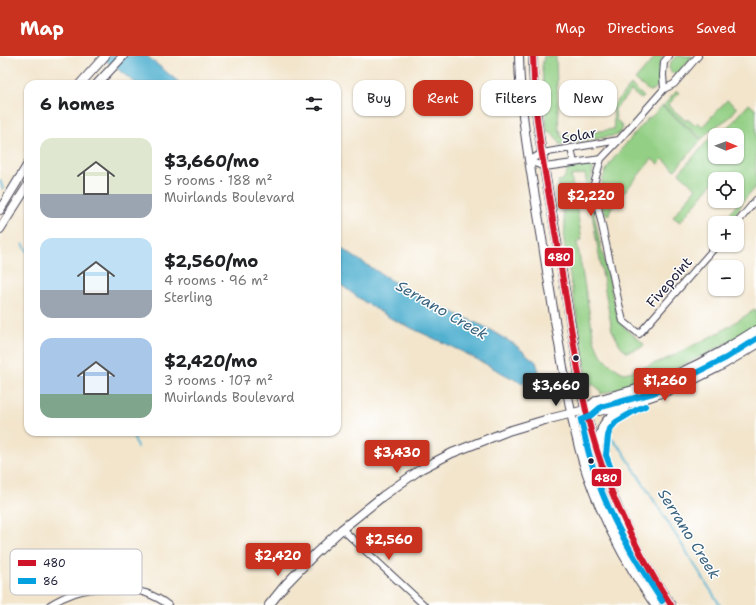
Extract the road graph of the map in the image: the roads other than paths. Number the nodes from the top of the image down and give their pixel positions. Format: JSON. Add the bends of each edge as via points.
{"nodes":[{"id":1,"x":105,"y":56,"type":"edge"},
{"id":2,"x":123,"y":56,"type":"edge"},
{"id":3,"x":519,"y":56,"type":"edge"},
{"id":4,"x":533,"y":56,"type":"edge"},
{"id":5,"x":669,"y":56,"type":"edge"},
{"id":6,"x":698,"y":56,"type":"edge"},
{"id":7,"x":84,"y":80,"type":"edge"},
{"id":8,"x":101,"y":80,"type":"edge"},
{"id":9,"x":664,"y":89,"type":"junction"},
{"id":10,"x":619,"y":140,"type":"junction"},
{"id":11,"x":571,"y":148,"type":"junction"},
{"id":12,"x":542,"y":153,"type":"junction"},
{"id":13,"x":601,"y":159,"type":"junction"},
{"id":14,"x":529,"y":161,"type":"junction"},
{"id":15,"x":574,"y":163,"type":"junction"},
{"id":16,"x":545,"y":167,"type":"junction"},
{"id":17,"x":24,"y":171,"type":"edge"},
{"id":18,"x":24,"y":192,"type":"edge"},
{"id":19,"x":756,"y":200,"type":"edge"},
{"id":20,"x":0,"y":210,"type":"edge"},
{"id":21,"x":743,"y":216,"type":"edge"},
{"id":22,"x":0,"y":229,"type":"edge"},
{"id":23,"x":711,"y":252,"type":"edge"},
{"id":24,"x":756,"y":330,"type":"edge"},
{"id":25,"x":756,"y":345,"type":"edge"},
{"id":26,"x":632,"y":403,"type":"junction"},
{"id":27,"x":585,"y":410,"type":"junction"},
{"id":28,"x":571,"y":414,"type":"junction"},
{"id":29,"x":598,"y":456,"type":"junction"},
{"id":30,"x":342,"y":529,"type":"junction"},
{"id":31,"x":142,"y":593,"type":"edge"},
{"id":32,"x":68,"y":595,"type":"edge"},
{"id":33,"x":50,"y":605,"type":"edge"},
{"id":34,"x":168,"y":605,"type":"edge"},
{"id":35,"x":269,"y":605,"type":"edge"},
{"id":36,"x":424,"y":605,"type":"edge"},
{"id":37,"x":655,"y":605,"type":"edge"},
{"id":38,"x":671,"y":605,"type":"edge"}],
"edges":[{"from":1,"to":7,"type":"main road"},
{"from":2,"to":8,"type":"main road"},
{"from":3,"to":14,"type":"main road","via":[[522,112]]},
{"from":4,"to":12,"type":"main road"},
{"from":5,"to":9,"type":"street","via":[[664,62]]},
{"from":6,"to":9,"type":"street","via":[[674,84]]},
{"from":9,"to":10,"type":"street"},
{"from":10,"to":11,"type":"street","name":"Solar"},
{"from":10,"to":13,"type":"street"},
{"from":11,"to":12,"type":"street","name":"Solar"},
{"from":11,"to":15,"type":"street"},
{"from":12,"to":14,"type":"street"},
{"from":12,"to":16,"type":"main road"},
{"from":13,"to":15,"type":"street","name":"Solar"},
{"from":13,"to":23,"type":"street","name":"Fivepoint","via":[[594,184],[623,321],[639,334]]},
{"from":14,"to":16,"type":"street"},
{"from":14,"to":28,"type":"main road"},
{"from":15,"to":16,"type":"street","name":"Solar"},
{"from":16,"to":27,"type":"main road"},
{"from":17,"to":20,"type":"main road"},
{"from":18,"to":22,"type":"main road"},
{"from":19,"to":21,"type":"street"},
{"from":24,"to":27,"type":"main road","via":[[700,364],[651,385],[597,400]]},
{"from":25,"to":26,"type":"main road","via":[[679,387]]},
{"from":26,"to":27,"type":"main road","via":[[599,411]]},
{"from":26,"to":29,"type":"main road","via":[[611,416],[603,425]]},
{"from":27,"to":28,"type":"main road"},
{"from":27,"to":29,"type":"main road"},
{"from":28,"to":30,"type":"main road","via":[[508,431],[452,453],[422,469]]},
{"from":28,"to":37,"type":"main road","via":[[586,472],[600,507],[625,556]]},
{"from":29,"to":38,"type":"main road","via":[[610,491],[631,537]]},
{"from":30,"to":35,"type":"main road","via":[[300,569]]},
{"from":30,"to":36,"type":"street"},
{"from":31,"to":34,"type":"street"},
{"from":32,"to":33,"type":"street"}]}
